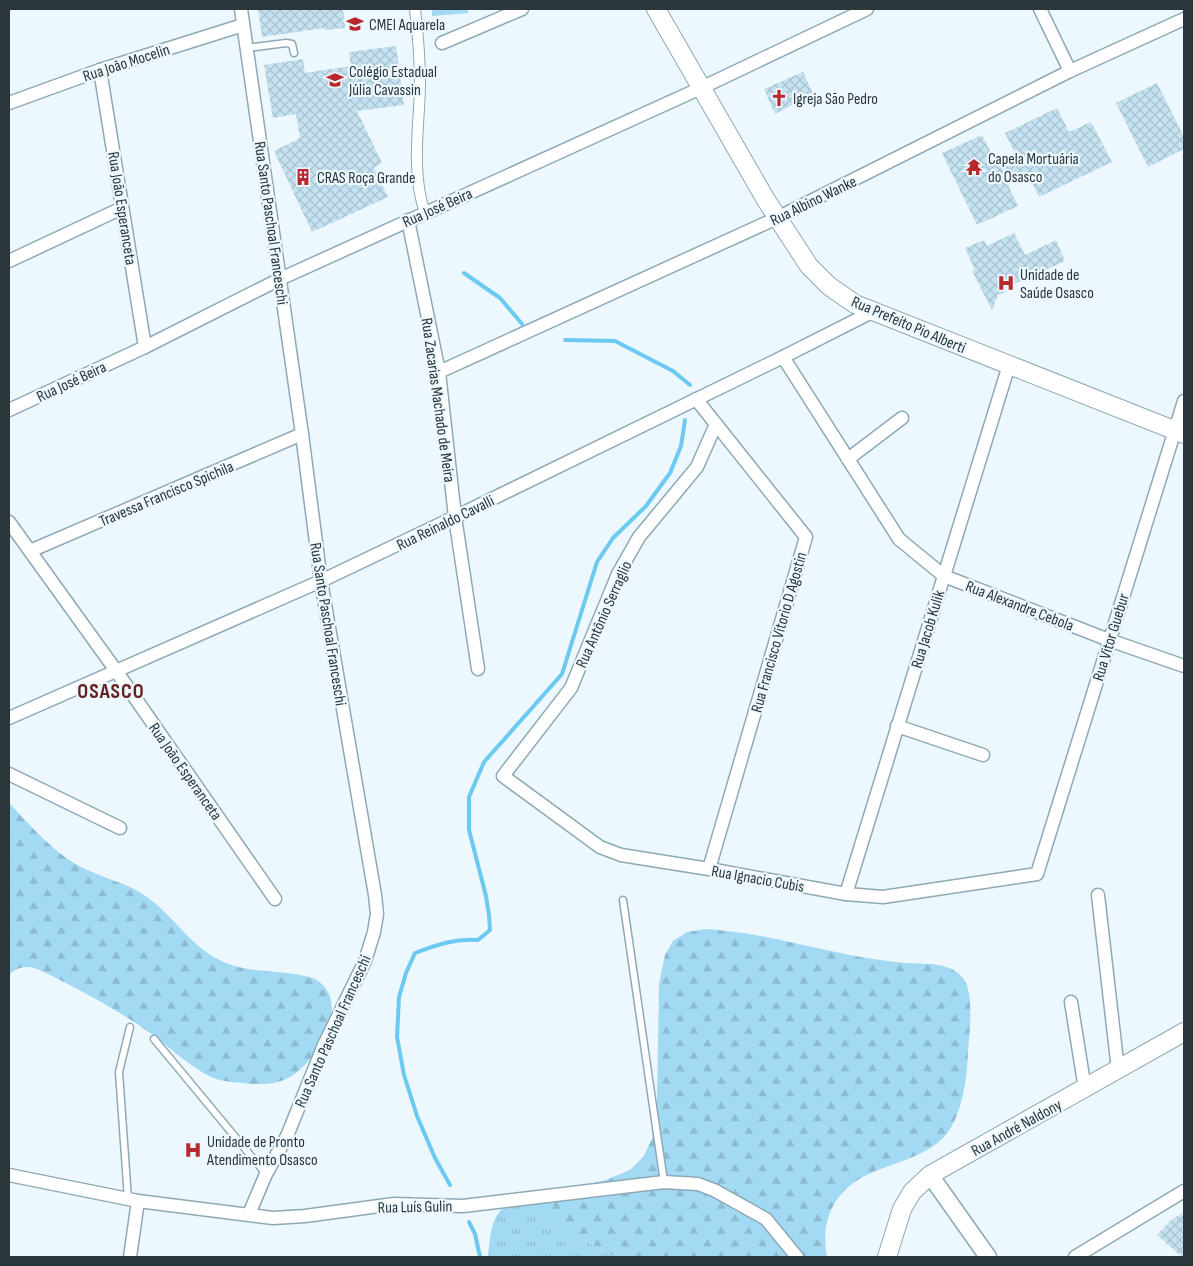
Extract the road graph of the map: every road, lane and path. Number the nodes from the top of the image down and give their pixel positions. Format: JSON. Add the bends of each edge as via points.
{"nodes":[{"id":1,"x":241,"y":9,"type":"edge"},
{"id":2,"x":415,"y":9,"type":"edge"},
{"id":3,"x":522,"y":9,"type":"edge"},
{"id":4,"x":656,"y":9,"type":"edge"},
{"id":5,"x":867,"y":9,"type":"edge"},
{"id":6,"x":1040,"y":9,"type":"edge"},
{"id":7,"x":1184,"y":19,"type":"edge"},
{"id":8,"x":243,"y":24,"type":"junction"},
{"id":9,"x":442,"y":43,"type":"dead end"},
{"id":10,"x":247,"y":48,"type":"junction"},
{"id":11,"x":294,"y":54,"type":"dead end"},
{"id":12,"x":100,"y":70,"type":"junction"},
{"id":13,"x":1070,"y":71,"type":"junction"},
{"id":14,"x":701,"y":88,"type":"junction"},
{"id":15,"x":9,"y":103,"type":"edge"},
{"id":16,"x":122,"y":208,"type":"junction"},
{"id":17,"x":425,"y":213,"type":"junction"},
{"id":18,"x":777,"y":218,"type":"junction"},
{"id":19,"x":408,"y":220,"type":"junction"},
{"id":20,"x":9,"y":261,"type":"edge"},
{"id":21,"x":280,"y":279,"type":"junction"},
{"id":22,"x":874,"y":311,"type":"junction"},
{"id":23,"x":145,"y":347,"type":"junction"},
{"id":24,"x":783,"y":358,"type":"junction"},
{"id":25,"x":1009,"y":364,"type":"junction"},
{"id":26,"x":438,"y":372,"type":"junction"},
{"id":27,"x":696,"y":399,"type":"junction"},
{"id":28,"x":1184,"y":401,"type":"edge"},
{"id":29,"x":9,"y":410,"type":"edge"},
{"id":30,"x":902,"y":418,"type":"dead end"},
{"id":31,"x":716,"y":424,"type":"junction"},
{"id":32,"x":1179,"y":432,"type":"edge"},
{"id":33,"x":302,"y":434,"type":"junction"},
{"id":34,"x":848,"y":459,"type":"junction"},
{"id":35,"x":455,"y":517,"type":"junction"},
{"id":36,"x":9,"y":522,"type":"edge"},
{"id":37,"x":30,"y":552,"type":"junction"},
{"id":38,"x":944,"y":576,"type":"junction"},
{"id":39,"x":321,"y":581,"type":"junction"},
{"id":40,"x":1109,"y":640,"type":"junction"},
{"id":41,"x":1184,"y":666,"type":"edge"},
{"id":42,"x":478,"y":669,"type":"dead end"},
{"id":43,"x":117,"y":672,"type":"junction"},
{"id":44,"x":9,"y":718,"type":"edge"},
{"id":45,"x":897,"y":726,"type":"junction"},
{"id":46,"x":983,"y":755,"type":"dead end"},
{"id":47,"x":9,"y":774,"type":"edge"},
{"id":48,"x":502,"y":776,"type":"joint"},
{"id":49,"x":120,"y":828,"type":"dead end"},
{"id":50,"x":709,"y":869,"type":"junction"},
{"id":51,"x":1037,"y":874,"type":"joint"},
{"id":52,"x":846,"y":894,"type":"junction"},
{"id":53,"x":1098,"y":895,"type":"dead end"},
{"id":54,"x":275,"y":899,"type":"dead end"},
{"id":55,"x":623,"y":900,"type":"dead end"},
{"id":56,"x":1071,"y":1002,"type":"dead end"},
{"id":57,"x":130,"y":1026,"type":"dead end"},
{"id":58,"x":1184,"y":1032,"type":"edge"},
{"id":59,"x":154,"y":1039,"type":"dead end"},
{"id":60,"x":1118,"y":1070,"type":"junction"},
{"id":61,"x":1085,"y":1089,"type":"junction"},
{"id":62,"x":266,"y":1174,"type":"junction"},
{"id":63,"x":9,"y":1175,"type":"edge"},
{"id":64,"x":930,"y":1175,"type":"junction"},
{"id":65,"x":664,"y":1182,"type":"junction"},
{"id":66,"x":1184,"y":1191,"type":"edge"},
{"id":67,"x":133,"y":1200,"type":"junction"},
{"id":68,"x":249,"y":1214,"type":"junction"},
{"id":69,"x":130,"y":1257,"type":"edge"},
{"id":70,"x":797,"y":1257,"type":"edge"},
{"id":71,"x":887,"y":1257,"type":"edge"},
{"id":72,"x":988,"y":1257,"type":"edge"},
{"id":73,"x":1075,"y":1257,"type":"edge"}],
"edges":[{"from":1,"to":8,"type":"street","name":"Rua Santo Paschoal Franceschi"},
{"from":2,"to":17,"type":"street","via":[[420,84],[416,157],[419,196]]},
{"from":3,"to":9,"type":"street"},
{"from":4,"to":14,"type":"main road","name":"Rua Prefeito Pio Alberti"},
{"from":5,"to":14,"type":"street","name":"Rua José Beira"},
{"from":6,"to":13,"type":"street"},
{"from":7,"to":13,"type":"street","name":"Rua Albino Wanke"},
{"from":8,"to":10,"type":"street","name":"Rua Santo Paschoal Franceschi"},
{"from":8,"to":12,"type":"street","name":"Rua João Mocelin"},
{"from":10,"to":11,"type":"lane","via":[[286,43],[292,44]]},
{"from":10,"to":21,"type":"street","name":"Rua Santo Paschoal Franceschi"},
{"from":12,"to":15,"type":"street","name":"Rua João Mocelin"},
{"from":12,"to":16,"type":"street","name":"Rua João Esperanceta"},
{"from":13,"to":18,"type":"street","name":"Rua Albino Wanke"},
{"from":14,"to":17,"type":"street","name":"Rua José Beira"},
{"from":14,"to":18,"type":"main road","name":"Rua Prefeito Pio Alberti"},
{"from":16,"to":20,"type":"street"},
{"from":16,"to":23,"type":"street","name":"Rua João Esperanceta"},
{"from":17,"to":19,"type":"street","name":"Rua José Beira"},
{"from":18,"to":22,"type":"main road","name":"Rua Prefeito Pio Alberti","via":[[809,266],[829,286],[855,304]]},
{"from":18,"to":26,"type":"street","name":"Rua Albino Wanke"},
{"from":19,"to":21,"type":"street","name":"Rua José Beira"},
{"from":19,"to":26,"type":"street","name":"Rua Zacarias Machado de Meira"},
{"from":21,"to":23,"type":"street","name":"Rua José Beira"},
{"from":21,"to":33,"type":"street","name":"Rua Santo Paschoal Franceschi"},
{"from":22,"to":24,"type":"street","name":"Rua Reinaldo Cavalli"},
{"from":22,"to":25,"type":"main road","name":"Rua Prefeito Pio Alberti"},
{"from":23,"to":29,"type":"street","name":"Rua José Beira"},
{"from":24,"to":27,"type":"street","name":"Rua Reinaldo Cavalli"},
{"from":24,"to":34,"type":"street","name":"Rua Alexandre Cebola"},
{"from":25,"to":32,"type":"main road","name":"Rua Prefeito Pio Alberti"},
{"from":25,"to":38,"type":"street","name":"Rua Jacob Kulik"},
{"from":26,"to":35,"type":"street","name":"Rua Zacarias Machado de Meira"},
{"from":27,"to":31,"type":"street","name":"Rua Francisco Vitorio D Agostin"},
{"from":27,"to":35,"type":"street","name":"Rua Reinaldo Cavalli"},
{"from":28,"to":32,"type":"street","name":"Rua Vitor Guebur"},
{"from":30,"to":34,"type":"street"},
{"from":31,"to":48,"type":"street","name":"Rua Antônio Serraglio","via":[[697,467],[639,537],[618,574],[571,688]]},
{"from":31,"to":50,"type":"street","name":"Rua Francisco Vitorio D Agostin","via":[[806,537]]},
{"from":32,"to":40,"type":"street","name":"Rua Vitor Guebur"},
{"from":33,"to":37,"type":"street","name":"Travessa Francisco Spichila"},
{"from":33,"to":39,"type":"street","name":"Rua Santo Paschoal Franceschi"},
{"from":34,"to":38,"type":"street","name":"Rua Alexandre Cebola","via":[[899,539]]},
{"from":35,"to":39,"type":"street","name":"Rua Reinaldo Cavalli"},
{"from":35,"to":42,"type":"street","name":"Rua Zacarias Machado de Meira"},
{"from":36,"to":37,"type":"street","name":"Rua João Esperanceta"},
{"from":37,"to":43,"type":"street","name":"Rua João Esperanceta"},
{"from":38,"to":40,"type":"street","name":"Rua Alexandre Cebola"},
{"from":38,"to":45,"type":"street","name":"Rua Jacob Kulik"},
{"from":39,"to":43,"type":"street","name":"Rua Reinaldo Cavalli"},
{"from":39,"to":62,"type":"street","name":"Rua Santo Paschoal Franceschi","via":[[377,914],[365,961],[324,1045],[287,1136]]},
{"from":40,"to":41,"type":"street","name":"Rua Alexandre Cebola"},
{"from":40,"to":51,"type":"street","name":"Rua Vitor Guebur"},
{"from":43,"to":44,"type":"street","name":"Rua Reinaldo Cavalli"},
{"from":43,"to":54,"type":"street","name":"Rua João Esperanceta"},
{"from":45,"to":46,"type":"street"},
{"from":45,"to":52,"type":"street","name":"Rua Jacob Kulik"},
{"from":47,"to":49,"type":"street"},
{"from":48,"to":50,"type":"street","name":"Rua Ignacio Cubis","via":[[600,847],[621,856]]},
{"from":50,"to":52,"type":"street","name":"Rua Ignacio Cubis"},
{"from":51,"to":52,"type":"street","name":"Rua Ignacio Cubis","via":[[883,898]]},
{"from":53,"to":60,"type":"street"},
{"from":55,"to":65,"type":"lane"},
{"from":56,"to":61,"type":"street"},
{"from":57,"to":67,"type":"lane","via":[[119,1072]]},
{"from":58,"to":60,"type":"main road","name":"Rua André Naldony"},
{"from":59,"to":62,"type":"lane"},
{"from":60,"to":61,"type":"main road","name":"Rua André Naldony"},
{"from":61,"to":64,"type":"main road","name":"Rua André Naldony"},
{"from":62,"to":68,"type":"street","name":"Rua Santo Paschoal Franceschi"},
{"from":63,"to":67,"type":"street","name":"Rua Luís Gulin"},
{"from":64,"to":71,"type":"main road","name":"Rua André Naldony","via":[[912,1192],[902,1209]]},
{"from":64,"to":72,"type":"street"},
{"from":65,"to":68,"type":"street","name":"Rua Luís Gulin","via":[[463,1206],[394,1204],[273,1218]]},
{"from":65,"to":70,"type":"street","name":"Rua Luís Gulin","via":[[698,1184],[766,1219]]},
{"from":66,"to":73,"type":"street"},
{"from":67,"to":68,"type":"street","name":"Rua Luís Gulin"},
{"from":67,"to":69,"type":"street"}]}
